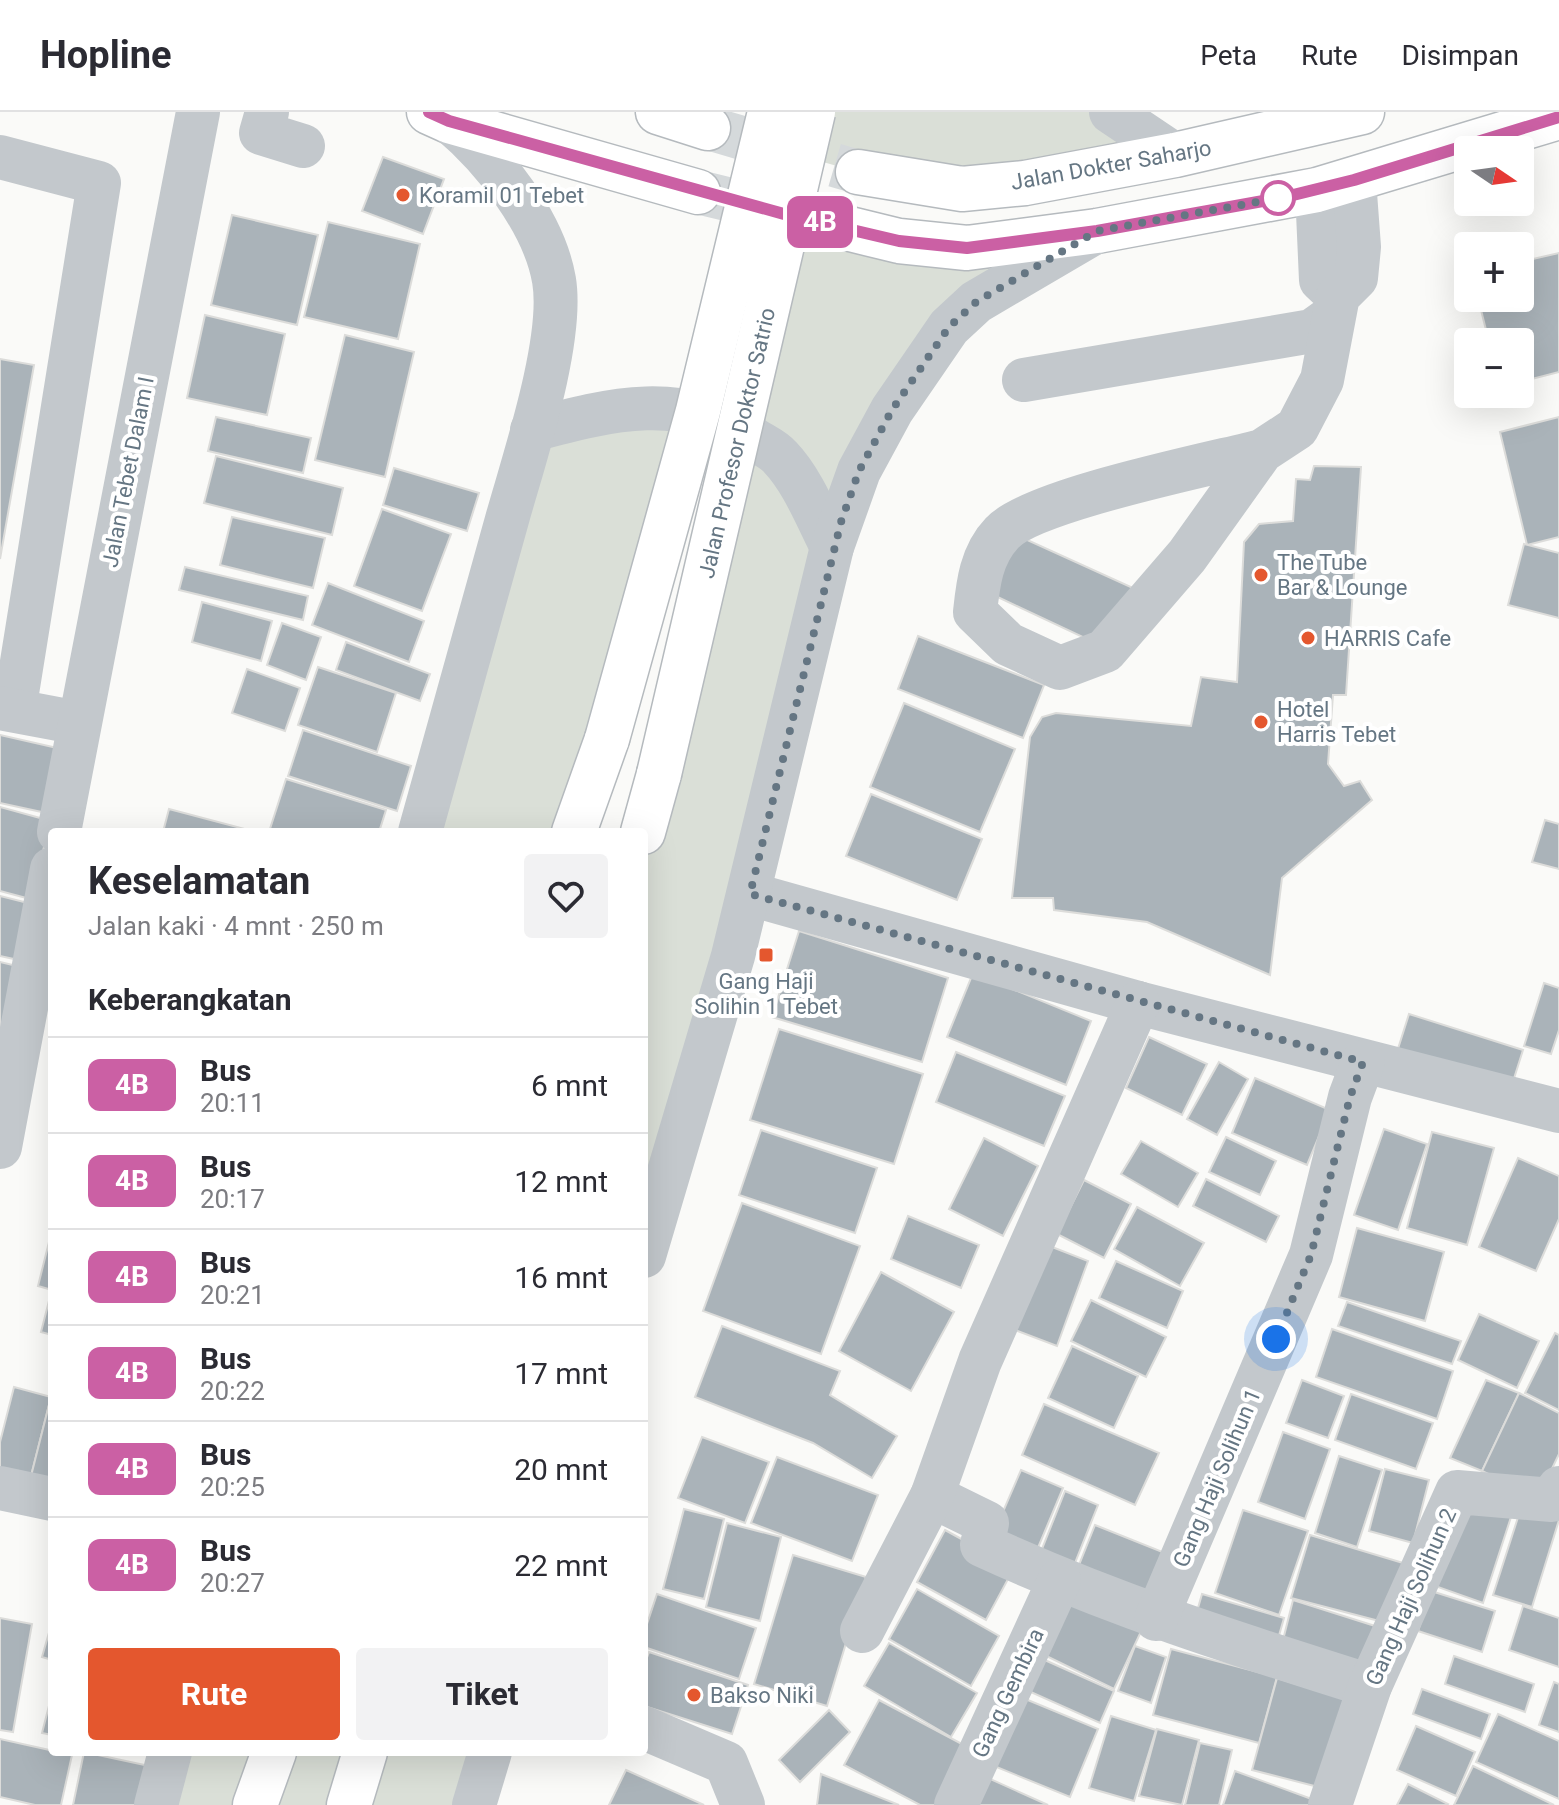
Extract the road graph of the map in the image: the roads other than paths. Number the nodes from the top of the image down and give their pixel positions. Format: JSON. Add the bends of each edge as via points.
{"nodes":[{"id":1,"x":198,"y":112,"type":"edge"},
{"id":2,"x":267,"y":112,"type":"edge"},
{"id":3,"x":658,"y":112,"type":"edge"},
{"id":4,"x":770,"y":112,"type":"edge"},
{"id":5,"x":813,"y":112,"type":"edge"},
{"id":6,"x":1358,"y":113,"type":"edge"},
{"id":7,"x":439,"y":117,"type":"edge"},
{"id":8,"x":1117,"y":117,"type":"edge"},
{"id":9,"x":1559,"y":117,"type":"edge"},
{"id":10,"x":708,"y":128,"type":"tunnel mouth"},
{"id":11,"x":303,"y":146,"type":"dead end"},
{"id":12,"x":1175,"y":155,"type":"junction"},
{"id":13,"x":0,"y":157,"type":"edge"},
{"id":14,"x":858,"y":172,"type":"tunnel mouth"},
{"id":15,"x":1335,"y":185,"type":"junction"},
{"id":16,"x":698,"y":192,"type":"tunnel mouth"},
{"id":17,"x":846,"y":228,"type":"tunnel mouth"},
{"id":18,"x":1097,"y":231,"type":"junction"},
{"id":19,"x":1335,"y":306,"type":"junction"},
{"id":20,"x":1024,"y":380,"type":"dead end"},
{"id":21,"x":532,"y":430,"type":"junction"},
{"id":22,"x":1262,"y":451,"type":"junction"},
{"id":23,"x":832,"y":547,"type":"junction"},
{"id":24,"x":0,"y":689,"type":"edge"},
{"id":25,"x":0,"y":708,"type":"edge"},
{"id":26,"x":79,"y":723,"type":"junction"},
{"id":27,"x":60,"y":828,"type":"edge"},
{"id":28,"x":421,"y":828,"type":"edge"},
{"id":29,"x":575,"y":828,"type":"edge"},
{"id":30,"x":644,"y":828,"type":"edge"},
{"id":31,"x":48,"y":890,"type":"edge"},
{"id":32,"x":750,"y":894,"type":"junction"},
{"id":33,"x":1138,"y":1003,"type":"junction"},
{"id":34,"x":1363,"y":1062,"type":"junction"},
{"id":35,"x":1559,"y":1111,"type":"edge"},
{"id":36,"x":0,"y":1147,"type":"edge"},
{"id":37,"x":648,"y":1242,"type":"edge"},
{"id":38,"x":0,"y":1488,"type":"edge"},
{"id":39,"x":1559,"y":1488,"type":"edge"},
{"id":40,"x":932,"y":1496,"type":"junction"},
{"id":41,"x":48,"y":1498,"type":"edge"},
{"id":42,"x":1059,"y":1581,"type":"junction"},
{"id":43,"x":1156,"y":1619,"type":"junction"},
{"id":44,"x":862,"y":1631,"type":"dead end"},
{"id":45,"x":1370,"y":1686,"type":"junction"},
{"id":46,"x":648,"y":1730,"type":"edge"},
{"id":47,"x":169,"y":1756,"type":"edge"},
{"id":48,"x":273,"y":1756,"type":"edge"},
{"id":49,"x":364,"y":1756,"type":"edge"},
{"id":50,"x":489,"y":1756,"type":"edge"},
{"id":51,"x":156,"y":1805,"type":"edge"},
{"id":52,"x":255,"y":1805,"type":"edge"},
{"id":53,"x":349,"y":1805,"type":"edge"},
{"id":54,"x":474,"y":1805,"type":"edge"},
{"id":55,"x":743,"y":1805,"type":"edge"},
{"id":56,"x":956,"y":1805,"type":"edge"},
{"id":57,"x":1330,"y":1805,"type":"edge"}],
"edges":[{"from":1,"to":26,"type":"street","name":"Jalan Tebet Dalam I"},
{"from":2,"to":11,"type":"street","via":[[261,133]]},
{"from":3,"to":10,"type":"main road"},
{"from":4,"to":29,"type":"main road","name":"Jalan Profesor Doktor Satrio","bridge":true,"via":[[698,411],[607,739]]},
{"from":5,"to":30,"type":"main road","name":"Jalan Profesor Doktor Satrio","bridge":true},
{"from":6,"to":12,"type":"main road","name":"Jalan Dokter Saharjo"},
{"from":7,"to":16,"type":"main road"},
{"from":7,"to":21,"type":"street","via":[[481,148],[544,241],[556,316]]},
{"from":8,"to":12,"type":"street"},
{"from":9,"to":15,"type":"main road"},
{"from":12,"to":14,"type":"main road","name":"Jalan Dokter Saharjo","via":[[1025,183],[962,189]]},
{"from":13,"to":24,"type":"street","via":[[99,183],[17,693]]},
{"from":15,"to":18,"type":"main road"},
{"from":15,"to":19,"type":"street","via":[[1359,247],[1356,278]]},
{"from":17,"to":18,"type":"main road","via":[[899,241],[967,248]]},
{"from":18,"to":23,"type":"street","via":[[976,302],[949,327],[892,410],[859,471]]},
{"from":19,"to":20,"type":"street","via":[[1312,331]]},
{"from":19,"to":22,"type":"street","via":[[1313,402],[1297,428]]},
{"from":21,"to":23,"type":"street","via":[[615,411],[660,407],[702,412],[780,456]]},
{"from":21,"to":28,"type":"street"},
{"from":22,"to":22,"type":"street","via":[[1187,556],[1105,651],[1060,668],[1008,644],[975,612],[980,569],[1002,532],[1041,511],[1088,496]]},
{"from":23,"to":32,"type":"street"},
{"from":25,"to":26,"type":"street"},
{"from":26,"to":27,"type":"street","name":"Jalan Tebet Dalam I"},
{"from":31,"to":36,"type":"street"},
{"from":32,"to":33,"type":"street"},
{"from":32,"to":37,"type":"street"},
{"from":33,"to":34,"type":"street"},
{"from":33,"to":40,"type":"street","via":[[980,1361]]},
{"from":34,"to":35,"type":"street"},
{"from":34,"to":43,"type":"street","name":"Gang Haji Solihun 1","via":[[1311,1255]]},
{"from":38,"to":41,"type":"street"},
{"from":39,"to":45,"type":"street","name":"Gang Haji Solihun 2","via":[[1552,1500],[1457,1492]]},
{"from":40,"to":42,"type":"street","via":[[987,1523],[982,1545]]},
{"from":40,"to":44,"type":"street"},
{"from":42,"to":43,"type":"street"},
{"from":42,"to":56,"type":"street","name":"Gang Gembira"},
{"from":43,"to":45,"type":"street"},
{"from":45,"to":57,"type":"street","name":"Gang Haji Solihun 2"},
{"from":46,"to":55,"type":"street","via":[[726,1763]]},
{"from":47,"to":51,"type":"street"},
{"from":48,"to":52,"type":"main road"},
{"from":49,"to":53,"type":"main road"},
{"from":50,"to":54,"type":"street"}]}
